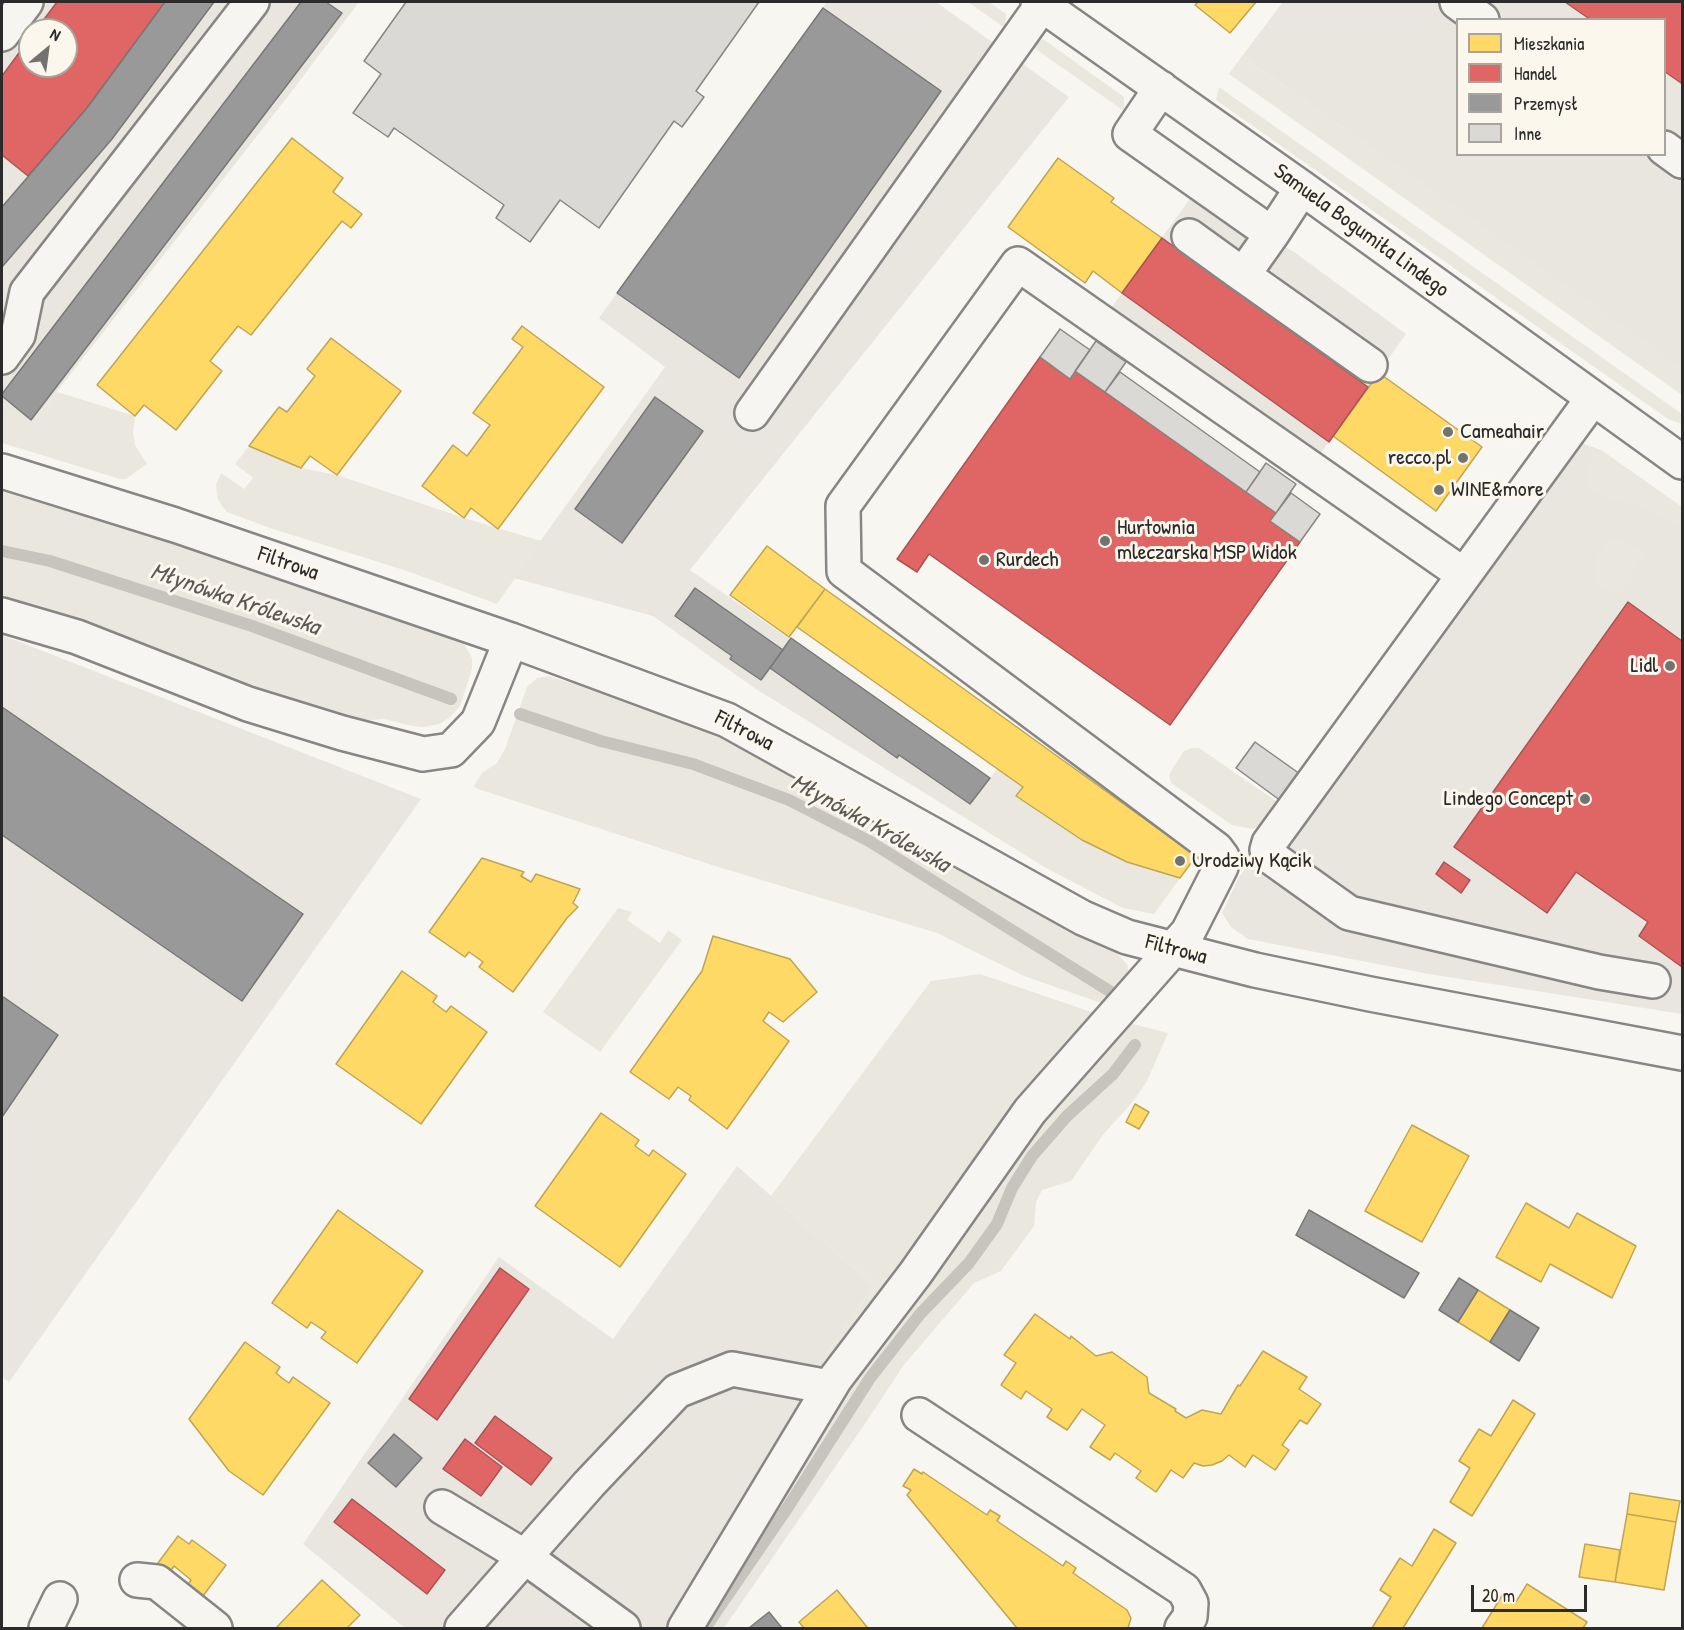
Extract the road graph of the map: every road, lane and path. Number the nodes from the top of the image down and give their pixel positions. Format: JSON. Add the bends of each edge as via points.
{"nodes":[{"id":1,"x":27,"y":2,"type":"edge"},
{"id":2,"x":252,"y":2,"type":"edge"},
{"id":3,"x":1457,"y":2,"type":"edge"},
{"id":4,"x":1040,"y":3,"type":"edge"},
{"id":5,"x":1479,"y":18,"type":"edge"},
{"id":6,"x":2,"y":34,"type":"edge"},
{"id":7,"x":1161,"y":87,"type":"junction"},
{"id":8,"x":1666,"y":149,"type":"edge"},
{"id":9,"x":1683,"y":161,"type":"edge"},
{"id":10,"x":1302,"y":188,"type":"junction"},
{"id":11,"x":1272,"y":234,"type":"junction"},
{"id":12,"x":1189,"y":236,"type":"dead end"},
{"id":13,"x":1243,"y":275,"type":"junction"},
{"id":14,"x":2,"y":357,"type":"edge"},
{"id":15,"x":1370,"y":365,"type":"dead end"},
{"id":16,"x":1593,"y":398,"type":"junction"},
{"id":17,"x":752,"y":413,"type":"dead end"},
{"id":18,"x":1683,"y":462,"type":"edge"},
{"id":19,"x":2,"y":471,"type":"edge"},
{"id":20,"x":1464,"y":575,"type":"junction"},
{"id":21,"x":2,"y":615,"type":"edge"},
{"id":22,"x":511,"y":640,"type":"junction"},
{"id":23,"x":1173,"y":950,"type":"junction"},
{"id":24,"x":1653,"y":981,"type":"dead end"},
{"id":25,"x":1683,"y":1053,"type":"edge"},
{"id":26,"x":830,"y":1387,"type":"junction"},
{"id":27,"x":919,"y":1415,"type":"dead end"},
{"id":28,"x":442,"y":1507,"type":"dead end"},
{"id":29,"x":525,"y":1557,"type":"junction"},
{"id":30,"x":137,"y":1580,"type":"dead end"},
{"id":31,"x":60,"y":1599,"type":"dead end"},
{"id":32,"x":46,"y":1629,"type":"edge"},
{"id":33,"x":215,"y":1629,"type":"edge"},
{"id":34,"x":462,"y":1629,"type":"edge"},
{"id":35,"x":623,"y":1629,"type":"edge"},
{"id":36,"x":685,"y":1629,"type":"edge"},
{"id":37,"x":1182,"y":1629,"type":"edge"}],
"edges":[{"from":1,"to":6,"type":"street"},
{"from":2,"to":14,"type":"street","via":[[27,292],[18,335]]},
{"from":3,"to":5,"type":"street"},
{"from":4,"to":7,"type":"street","name":"Samuela Bogumiła Lindego"},
{"from":4,"to":17,"type":"street"},
{"from":7,"to":10,"type":"street","name":"Samuela Bogumiła Lindego"},
{"from":7,"to":11,"type":"street","via":[[1130,135]]},
{"from":8,"to":9,"type":"street"},
{"from":10,"to":11,"type":"street"},
{"from":10,"to":16,"type":"street","name":"Samuela Bogumiła Lindego"},
{"from":11,"to":13,"type":"street"},
{"from":12,"to":13,"type":"street"},
{"from":13,"to":15,"type":"street"},
{"from":16,"to":18,"type":"street","name":"Samuela Bogumiła Lindego"},
{"from":16,"to":20,"type":"street"},
{"from":19,"to":22,"type":"street","name":"Filtrowa","via":[[175,525]]},
{"from":20,"to":23,"type":"street","via":[[1018,264],[843,506],[844,571],[1216,849],[1222,857],[1221,867],[1188,932]]},
{"from":20,"to":24,"type":"street","via":[[1267,850],[1272,858],[1349,913],[1599,972]]},
{"from":21,"to":22,"type":"street","via":[[77,638],[248,704],[423,754],[451,750],[478,722]]},
{"from":22,"to":23,"type":"street","name":"Filtrowa","via":[[727,720],[1083,918],[1127,937]]},
{"from":23,"to":25,"type":"street","name":"Filtrowa","via":[[1370,994]]},
{"from":23,"to":26,"type":"street","via":[[1030,1111]]},
{"from":26,"to":29,"type":"street","via":[[732,1368],[677,1391]]},
{"from":26,"to":36,"type":"street"},
{"from":27,"to":37,"type":"street","via":[[1184,1590],[1191,1603],[1190,1617]]},
{"from":28,"to":29,"type":"street"},
{"from":29,"to":34,"type":"street"},
{"from":29,"to":35,"type":"street"},
{"from":30,"to":33,"type":"street","via":[[157,1582]]},
{"from":31,"to":32,"type":"street"}]}
